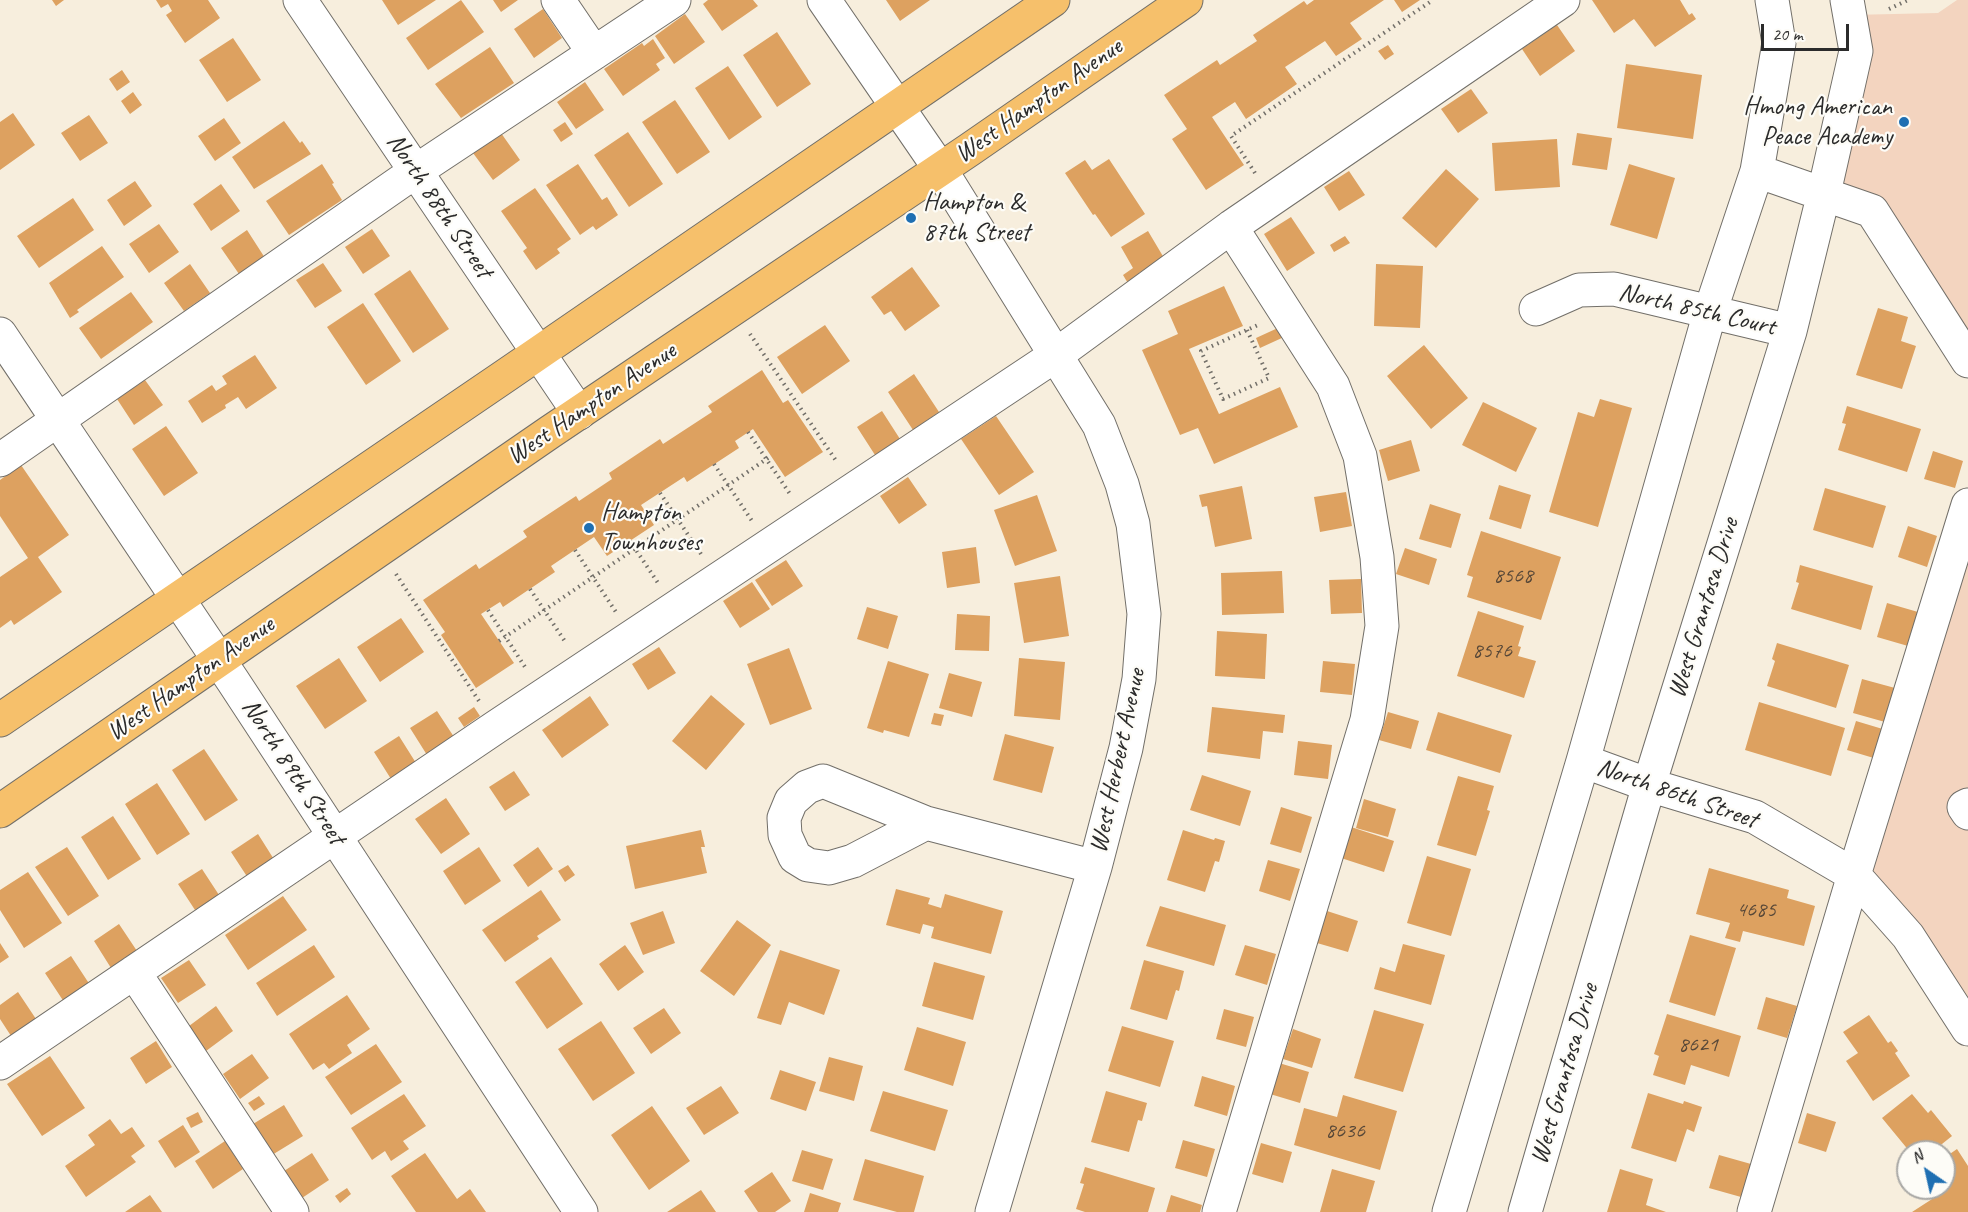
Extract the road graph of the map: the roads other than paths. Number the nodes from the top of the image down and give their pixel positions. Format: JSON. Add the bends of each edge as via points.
{"nodes":[{"id":1,"x":300,"y":0,"type":"edge"},
{"id":2,"x":558,"y":0,"type":"edge"},
{"id":3,"x":674,"y":0,"type":"edge"},
{"id":4,"x":824,"y":0,"type":"edge"},
{"id":5,"x":1053,"y":0,"type":"edge"},
{"id":6,"x":1186,"y":0,"type":"edge"},
{"id":7,"x":1563,"y":0,"type":"edge"},
{"id":8,"x":1772,"y":0,"type":"edge"},
{"id":9,"x":1847,"y":0,"type":"edge"},
{"id":10,"x":594,"y":53,"type":"junction"},
{"id":11,"x":898,"y":107,"type":"junction"},
{"id":12,"x":940,"y":169,"type":"junction"},
{"id":13,"x":416,"y":171,"type":"junction"},
{"id":14,"x":1757,"y":171,"type":"junction"},
{"id":15,"x":1824,"y":193,"type":"junction"},
{"id":16,"x":1232,"y":227,"type":"junction"},
{"id":17,"x":1536,"y":309,"type":"dead end"},
{"id":18,"x":1710,"y":312,"type":"junction"},
{"id":19,"x":1790,"y":331,"type":"junction"},
{"id":20,"x":0,"y":334,"type":"edge"},
{"id":21,"x":539,"y":353,"type":"junction"},
{"id":22,"x":1056,"y":355,"type":"junction"},
{"id":23,"x":1968,"y":361,"type":"edge"},
{"id":24,"x":579,"y":413,"type":"junction"},
{"id":25,"x":58,"y":421,"type":"junction"},
{"id":26,"x":0,"y":460,"type":"edge"},
{"id":27,"x":1968,"y":504,"type":"edge"},
{"id":28,"x":178,"y":598,"type":"junction"},
{"id":29,"x":218,"y":660,"type":"junction"},
{"id":30,"x":0,"y":720,"type":"edge"},
{"id":31,"x":1583,"y":761,"type":"junction"},
{"id":32,"x":1649,"y":785,"type":"junction"},
{"id":33,"x":1968,"y":805,"type":"edge"},
{"id":34,"x":0,"y":811,"type":"edge"},
{"id":35,"x":1968,"y":813,"type":"edge"},
{"id":36,"x":926,"y":823,"type":"dead end"},
{"id":37,"x":335,"y":836,"type":"junction"},
{"id":38,"x":1095,"y":867,"type":"junction"},
{"id":39,"x":1854,"y":875,"type":"junction"},
{"id":40,"x":134,"y":972,"type":"junction"},
{"id":41,"x":1963,"y":1010,"type":"edge"},
{"id":42,"x":0,"y":1063,"type":"edge"},
{"id":43,"x":292,"y":1212,"type":"edge"},
{"id":44,"x":581,"y":1212,"type":"edge"},
{"id":45,"x":992,"y":1212,"type":"edge"},
{"id":46,"x":1219,"y":1212,"type":"edge"},
{"id":47,"x":1449,"y":1212,"type":"edge"},
{"id":48,"x":1525,"y":1212,"type":"edge"},
{"id":49,"x":1754,"y":1212,"type":"edge"}],
"edges":[{"from":1,"to":13,"type":"street","name":"North 88th Street"},
{"from":2,"to":10,"type":"street"},
{"from":3,"to":10,"type":"street"},
{"from":4,"to":11,"type":"street","name":"West Herbert Avenue"},
{"from":5,"to":11,"type":"main road"},
{"from":6,"to":12,"type":"main road","name":"West Hampton Avenue"},
{"from":7,"to":16,"type":"street"},
{"from":8,"to":14,"type":"street","via":[[1779,43]]},
{"from":9,"to":15,"type":"street","name":"West Grantosa Drive","via":[[1856,51]]},
{"from":10,"to":13,"type":"street"},
{"from":11,"to":12,"type":"street","name":"West Herbert Avenue"},
{"from":11,"to":21,"type":"main road"},
{"from":12,"to":22,"type":"street","name":"West Herbert Avenue"},
{"from":12,"to":24,"type":"main road","name":"West Hampton Avenue"},
{"from":13,"to":21,"type":"street","name":"North 88th Street"},
{"from":13,"to":25,"type":"street"},
{"from":14,"to":15,"type":"street"},
{"from":14,"to":18,"type":"street"},
{"from":15,"to":19,"type":"street","name":"West Grantosa Drive"},
{"from":15,"to":23,"type":"street","via":[[1872,211]]},
{"from":16,"to":22,"type":"street"},
{"from":16,"to":46,"type":"street","via":[[1333,386],[1360,456],[1377,557],[1382,626],[1367,720]]},
{"from":17,"to":18,"type":"street","name":"North 85th Court","via":[[1579,290],[1614,289]]},
{"from":18,"to":19,"type":"street","name":"North 85th Court"},
{"from":18,"to":31,"type":"street"},
{"from":19,"to":32,"type":"street","name":"West Grantosa Drive"},
{"from":20,"to":25,"type":"street","name":"North 89th Street"},
{"from":21,"to":24,"type":"street","name":"North 88th Street"},
{"from":21,"to":28,"type":"main road"},
{"from":22,"to":37,"type":"street"},
{"from":22,"to":38,"type":"street","name":"West Herbert Avenue","via":[[1099,425],[1122,484],[1133,524],[1144,614],[1139,679],[1126,748]]},
{"from":24,"to":29,"type":"main road","name":"West Hampton Avenue"},
{"from":25,"to":26,"type":"street"},
{"from":25,"to":28,"type":"street","name":"North 89th Street"},
{"from":27,"to":39,"type":"street"},
{"from":28,"to":29,"type":"street","name":"North 89th Street"},
{"from":28,"to":30,"type":"main road"},
{"from":29,"to":34,"type":"main road","name":"West Hampton Avenue"},
{"from":29,"to":37,"type":"street","name":"North 89th Street"},
{"from":31,"to":32,"type":"street","name":"North 86th Street"},
{"from":31,"to":47,"type":"street"},
{"from":32,"to":39,"type":"street","name":"North 86th Street","via":[[1755,817]]},
{"from":32,"to":48,"type":"street","name":"West Grantosa Drive"},
{"from":33,"to":35,"type":"street","via":[[1964,807]]},
{"from":36,"to":38,"type":"street"},
{"from":37,"to":40,"type":"street"},
{"from":37,"to":44,"type":"street","name":"North 89th Street"},
{"from":38,"to":45,"type":"street","name":"West Herbert Avenue"},
{"from":39,"to":41,"type":"street","name":"North 86th Street","via":[[1908,936]]},
{"from":39,"to":49,"type":"street"},
{"from":40,"to":42,"type":"street"},
{"from":40,"to":43,"type":"street"}]}
